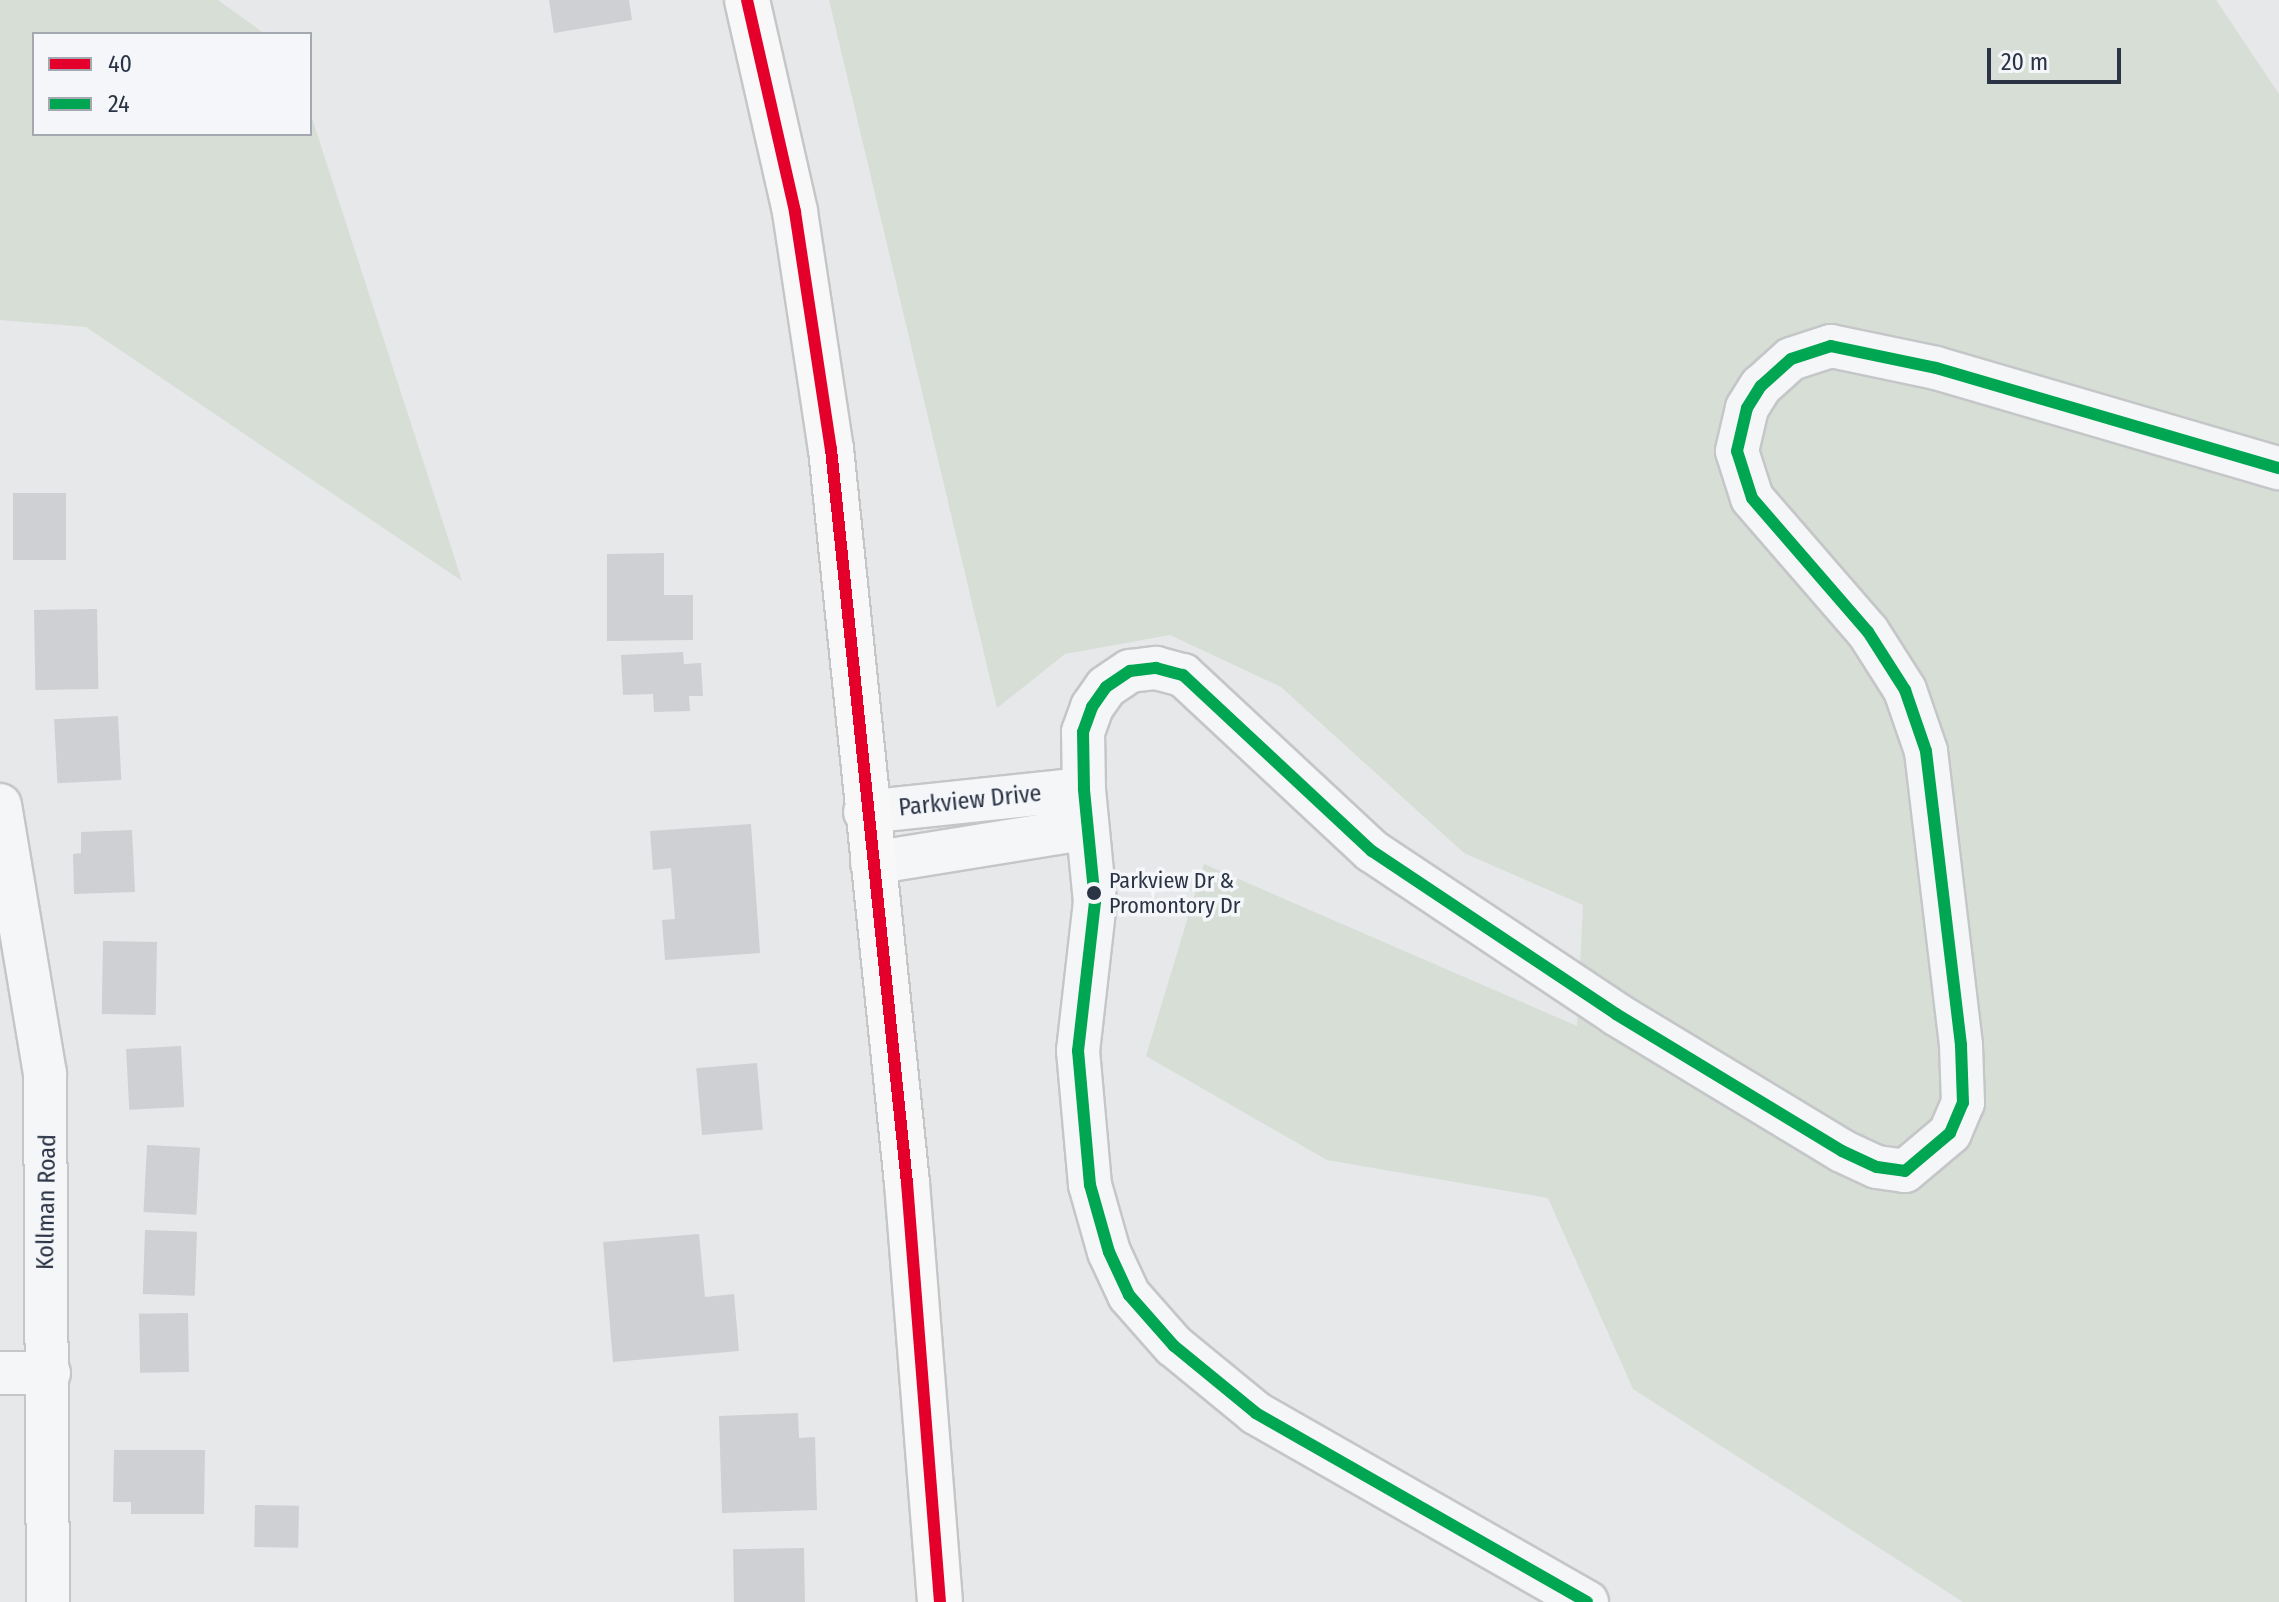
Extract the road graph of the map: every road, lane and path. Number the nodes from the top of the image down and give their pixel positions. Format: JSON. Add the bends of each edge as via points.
{"nodes":[{"id":1,"x":747,"y":0,"type":"edge"},
{"id":2,"x":2279,"y":468,"type":"edge"},
{"id":3,"x":0,"y":805,"type":"edge"},
{"id":4,"x":1086,"y":808,"type":"junction"},
{"id":5,"x":865,"y":812,"type":"junction"},
{"id":6,"x":872,"y":863,"type":"junction"},
{"id":7,"x":0,"y":1373,"type":"edge"},
{"id":8,"x":49,"y":1373,"type":"junction"},
{"id":9,"x":48,"y":1602,"type":"edge"},
{"id":10,"x":940,"y":1602,"type":"edge"},
{"id":11,"x":1587,"y":1602,"type":"edge"}],
"edges":[{"from":1,"to":5,"type":"main road","via":[[795,212],[831,449]]},
{"from":2,"to":4,"type":"street","via":[[1936,368],[1831,346],[1791,359],[1761,386],[1747,408],[1737,451],[1752,498],[1868,632],[1905,690],[1926,751],[1961,1045],[1963,1103],[1950,1133],[1905,1171],[1877,1167],[1842,1151],[1616,1014],[1372,851],[1183,675],[1156,668],[1130,671],[1106,687],[1083,732]]},
{"from":3,"to":8,"type":"street","name":"Kollman Road","via":[[45,1073]]},
{"from":4,"to":5,"type":"street","name":"Parkview Drive"},
{"from":4,"to":6,"type":"street","name":"Parkview Drive"},
{"from":4,"to":11,"type":"street","via":[[1095,902],[1078,1051],[1084,1141],[1109,1252],[1129,1295],[1174,1346],[1252,1410]]},
{"from":5,"to":6,"type":"main road"},
{"from":6,"to":10,"type":"main road","via":[[907,1183]]},
{"from":7,"to":8,"type":"street"},
{"from":8,"to":9,"type":"street","name":"Kollman Road"}]}
